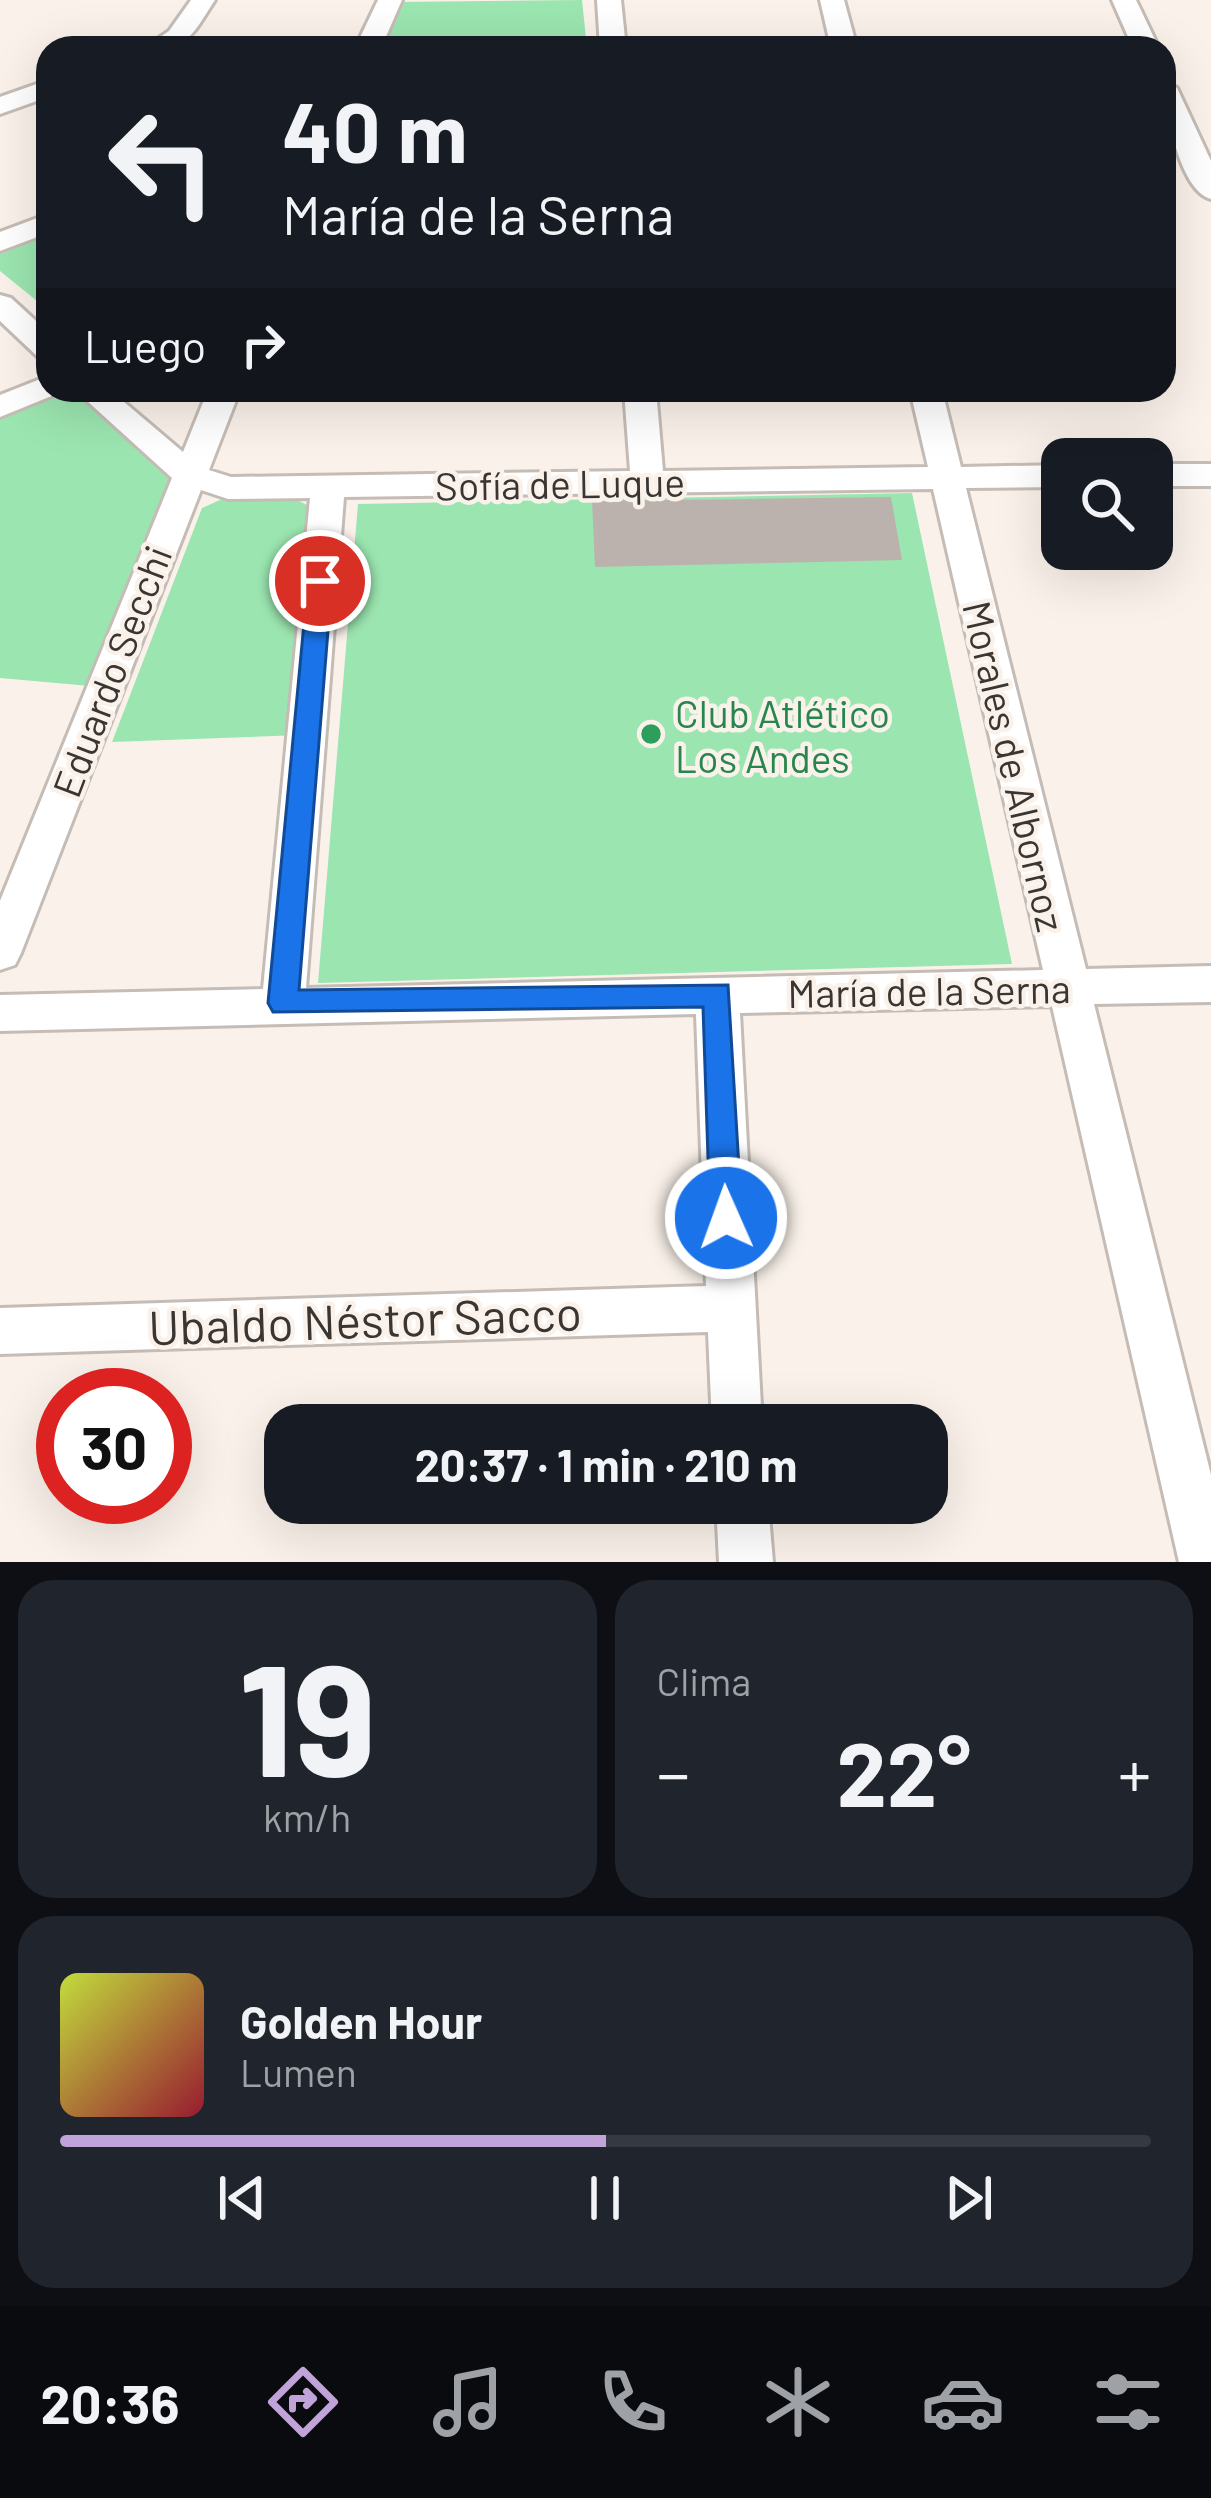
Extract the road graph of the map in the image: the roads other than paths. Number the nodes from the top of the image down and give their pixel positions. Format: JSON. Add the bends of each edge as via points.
{"nodes":[{"id":1,"x":203,"y":0,"type":"edge"},
{"id":2,"x":390,"y":0,"type":"edge"},
{"id":3,"x":609,"y":0,"type":"edge"},
{"id":4,"x":832,"y":0,"type":"edge"},
{"id":5,"x":1124,"y":0,"type":"edge"},
{"id":6,"x":178,"y":36,"type":"edge"},
{"id":7,"x":374,"y":36,"type":"edge"},
{"id":8,"x":612,"y":36,"type":"edge"},
{"id":9,"x":841,"y":36,"type":"edge"},
{"id":10,"x":1140,"y":36,"type":"edge"},
{"id":11,"x":36,"y":92,"type":"edge"},
{"id":12,"x":0,"y":106,"type":"edge"},
{"id":13,"x":1176,"y":113,"type":"edge"},
{"id":14,"x":1176,"y":177,"type":"edge"},
{"id":15,"x":1209,"y":181,"type":"edge"},
{"id":16,"x":36,"y":228,"type":"edge"},
{"id":17,"x":0,"y":242,"type":"edge"},
{"id":18,"x":0,"y":304,"type":"edge"},
{"id":19,"x":36,"y":338,"type":"edge"},
{"id":20,"x":36,"y":391,"type":"edge"},
{"id":21,"x":106,"y":402,"type":"edge"},
{"id":22,"x":219,"y":402,"type":"edge"},
{"id":23,"x":641,"y":402,"type":"edge"},
{"id":24,"x":929,"y":402,"type":"edge"},
{"id":25,"x":0,"y":407,"type":"edge"},
{"id":26,"x":188,"y":474,"type":"junction"},
{"id":27,"x":1211,"y":475,"type":"edge"},
{"id":28,"x":946,"y":476,"type":"junction"},
{"id":29,"x":1041,"y":476,"type":"edge"},
{"id":30,"x":1173,"y":476,"type":"edge"},
{"id":31,"x":647,"y":482,"type":"junction"},
{"id":32,"x":328,"y":487,"type":"junction"},
{"id":33,"x":2,"y":946,"type":"edge"},
{"id":34,"x":1211,"y":984,"type":"edge"},
{"id":35,"x":1068,"y":987,"type":"junction"},
{"id":36,"x":717,"y":994,"type":"junction"},
{"id":37,"x":283,"y":1003,"type":"junction"},
{"id":38,"x":0,"y":1013,"type":"edge"},
{"id":39,"x":730,"y":1308,"type":"junction"},
{"id":40,"x":0,"y":1331,"type":"edge"},
{"id":41,"x":736,"y":1404,"type":"edge"},
{"id":42,"x":743,"y":1524,"type":"edge"},
{"id":43,"x":746,"y":1562,"type":"edge"},
{"id":44,"x":1206,"y":1562,"type":"edge"}],
"edges":[{"from":1,"to":6,"type":"street"},
{"from":2,"to":7,"type":"street"},
{"from":3,"to":8,"type":"street"},
{"from":4,"to":9,"type":"street"},
{"from":5,"to":10,"type":"street"},
{"from":11,"to":12,"type":"street"},
{"from":13,"to":15,"type":"street"},
{"from":14,"to":15,"type":"street"},
{"from":16,"to":17,"type":"street"},
{"from":18,"to":19,"type":"street"},
{"from":20,"to":25,"type":"street"},
{"from":21,"to":26,"type":"street","name":"Sofía de Luque"},
{"from":22,"to":26,"type":"street","name":"Eduardo Secchi"},
{"from":23,"to":31,"type":"street"},
{"from":24,"to":28,"type":"street","name":"Morales de Albornoz"},
{"from":26,"to":32,"type":"street","name":"Sofía de Luque","via":[[228,488]]},
{"from":26,"to":33,"type":"street","name":"Eduardo Secchi"},
{"from":27,"to":30,"type":"street"},
{"from":28,"to":29,"type":"street","name":"Sofía de Luque"},
{"from":28,"to":31,"type":"street","name":"Sofía de Luque"},
{"from":28,"to":35,"type":"street","name":"Morales de Albornoz"},
{"from":31,"to":32,"type":"street","name":"Sofía de Luque"},
{"from":32,"to":37,"type":"street"},
{"from":34,"to":35,"type":"street","name":"María de la Serna"},
{"from":35,"to":36,"type":"street","name":"María de la Serna"},
{"from":35,"to":44,"type":"street","name":"Morales de Albornoz"},
{"from":36,"to":37,"type":"street","name":"María de la Serna"},
{"from":36,"to":39,"type":"street"},
{"from":37,"to":38,"type":"street","name":"María de la Serna"},
{"from":39,"to":40,"type":"street","name":"Ubaldo Néstor Sacco"},
{"from":39,"to":41,"type":"street"},
{"from":42,"to":43,"type":"street"}]}
